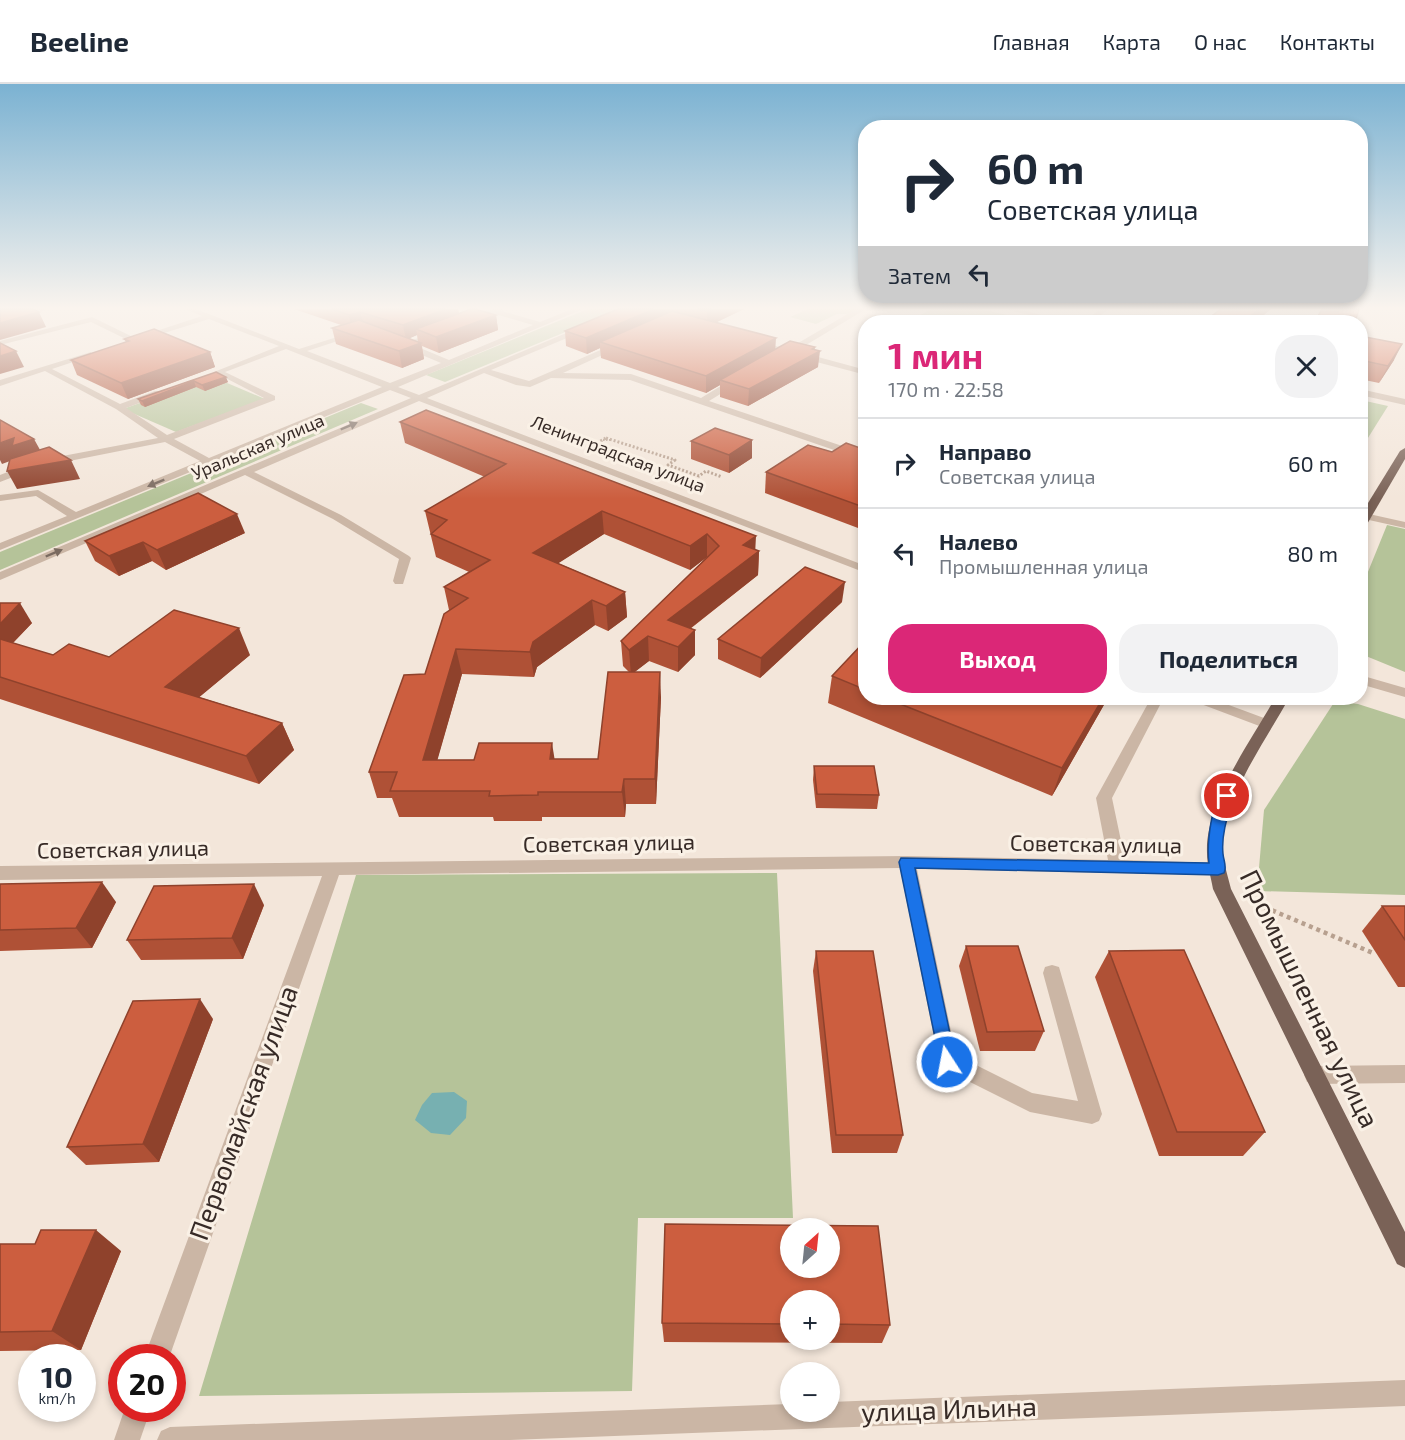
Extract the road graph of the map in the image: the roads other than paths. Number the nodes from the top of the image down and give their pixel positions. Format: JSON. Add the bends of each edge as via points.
{"nodes":[{"id":1,"x":32,"y":372,"type":"edge"},
{"id":2,"x":53,"y":372,"type":"edge"},
{"id":3,"x":218,"y":372,"type":"joint"},
{"id":4,"x":352,"y":372,"type":"edge"},
{"id":5,"x":428,"y":372,"type":"edge"},
{"id":6,"x":477,"y":372,"type":"edge"},
{"id":7,"x":488,"y":372,"type":"edge"},
{"id":8,"x":556,"y":372,"type":"edge"},
{"id":9,"x":616,"y":372,"type":"edge"},
{"id":10,"x":749,"y":374,"type":"edge"},
{"id":11,"x":550,"y":375,"type":"junction"},
{"id":12,"x":207,"y":376,"type":"edge"},
{"id":13,"x":631,"y":378,"type":"junction"},
{"id":14,"x":0,"y":383,"type":"edge"},
{"id":15,"x":390,"y":388,"type":"junction"},
{"id":16,"x":163,"y":392,"type":"edge"},
{"id":17,"x":1368,"y":394,"type":"edge"},
{"id":18,"x":416,"y":398,"type":"junction"},
{"id":19,"x":701,"y":402,"type":"junction"},
{"id":20,"x":1405,"y":402,"type":"edge"},
{"id":21,"x":119,"y":407,"type":"junction"},
{"id":22,"x":166,"y":439,"type":"junction"},
{"id":23,"x":1405,"y":451,"type":"edge"},
{"id":24,"x":858,"y":455,"type":"edge"},
{"id":25,"x":208,"y":461,"type":"junction"},
{"id":26,"x":244,"y":471,"type":"junction"},
{"id":27,"x":0,"y":479,"type":"edge"},
{"id":28,"x":0,"y":498,"type":"edge"},
{"id":29,"x":1368,"y":510,"type":"edge"},
{"id":30,"x":75,"y":516,"type":"junction"},
{"id":31,"x":1368,"y":520,"type":"edge"},
{"id":32,"x":1405,"y":525,"type":"edge"},
{"id":33,"x":0,"y":547,"type":"edge"},
{"id":34,"x":858,"y":567,"type":"edge"},
{"id":35,"x":0,"y":576,"type":"edge"},
{"id":36,"x":399,"y":581,"type":"dead end"},
{"id":37,"x":1368,"y":681,"type":"edge"},
{"id":38,"x":1405,"y":693,"type":"edge"},
{"id":39,"x":1152,"y":705,"type":"edge"},
{"id":40,"x":1216,"y":705,"type":"edge"},
{"id":41,"x":1278,"y":705,"type":"edge"},
{"id":42,"x":1266,"y":724,"type":"junction"},
{"id":43,"x":907,"y":862,"type":"junction"},
{"id":44,"x":333,"y":868,"type":"junction"},
{"id":45,"x":1118,"y":868,"type":"junction"},
{"id":46,"x":1218,"y":869,"type":"junction"},
{"id":47,"x":0,"y":873,"type":"edge"},
{"id":48,"x":1052,"y":973,"type":"dead end"},
{"id":49,"x":1405,"y":1074,"type":"edge"},
{"id":50,"x":1314,"y":1075,"type":"junction"},
{"id":51,"x":1405,"y":1256,"type":"edge"},
{"id":52,"x":161,"y":1344,"type":"edge"},
{"id":53,"x":1405,"y":1392,"type":"edge"},
{"id":54,"x":133,"y":1422,"type":"edge"},
{"id":55,"x":126,"y":1440,"type":"edge"},
{"id":56,"x":170,"y":1440,"type":"edge"}],
"edges":[{"from":1,"to":14,"type":"street"},
{"from":2,"to":21,"type":"street"},
{"from":3,"to":12,"type":"street"},
{"from":3,"to":22,"type":"street","via":[[272,398]]},
{"from":4,"to":15,"type":"street","name":"Ленинградская улица"},
{"from":5,"to":15,"type":"street","name":"Уральская улица"},
{"from":6,"to":18,"type":"street","name":"Уральская улица"},
{"from":7,"to":11,"type":"street","via":[[530,384]]},
{"from":8,"to":11,"type":"street"},
{"from":9,"to":13,"type":"street"},
{"from":10,"to":19,"type":"street"},
{"from":11,"to":13,"type":"street"},
{"from":13,"to":19,"type":"street"},
{"from":15,"to":18,"type":"street","name":"Ленинградская улица"},
{"from":15,"to":25,"type":"street","name":"Уральская улица"},
{"from":16,"to":21,"type":"street"},
{"from":17,"to":20,"type":"street"},
{"from":26,"to":18,"type":"street","name":"Уральская улица","one_way":true},
{"from":18,"to":34,"type":"street","name":"Ленинградская улица"},
{"from":19,"to":24,"type":"street"},
{"from":21,"to":22,"type":"street"},
{"from":22,"to":25,"type":"street"},
{"from":22,"to":27,"type":"street","via":[[36,464]]},
{"from":23,"to":29,"type":"main road"},
{"from":25,"to":30,"type":"street","name":"Уральская улица","one_way":true},
{"from":35,"to":26,"type":"street","name":"Уральская улица","one_way":true},
{"from":26,"to":36,"type":"street","via":[[337,517],[405,558]]},
{"from":28,"to":30,"type":"street","via":[[38,493]]},
{"from":30,"to":33,"type":"street","name":"Уральская улица"},
{"from":31,"to":32,"type":"street"},
{"from":37,"to":38,"type":"street"},
{"from":39,"to":45,"type":"street","via":[[1104,798]]},
{"from":40,"to":42,"type":"street"},
{"from":41,"to":42,"type":"main road","name":"Промышленная улица"},
{"from":42,"to":46,"type":"main road","name":"Промышленная улица","via":[[1227,796],[1217,828]]},
{"from":43,"to":44,"type":"street","name":"Советская улица"},
{"from":43,"to":45,"type":"street","name":"Советская улица"},
{"from":43,"to":48,"type":"street","via":[[947,1062],[1030,1102],[1092,1114]]},
{"from":44,"to":47,"type":"street","name":"Советская улица"},
{"from":44,"to":52,"type":"street","name":"Первомайская улица"},
{"from":45,"to":46,"type":"street","name":"Советская улица"},
{"from":46,"to":50,"type":"main road","name":"Промышленная улица","via":[[1222,889]]},
{"from":49,"to":50,"type":"street"},
{"from":50,"to":51,"type":"main road","name":"Промышленная улица"},
{"from":53,"to":56,"type":"street","name":"улица Ильина"},
{"from":54,"to":55,"type":"street"}]}
